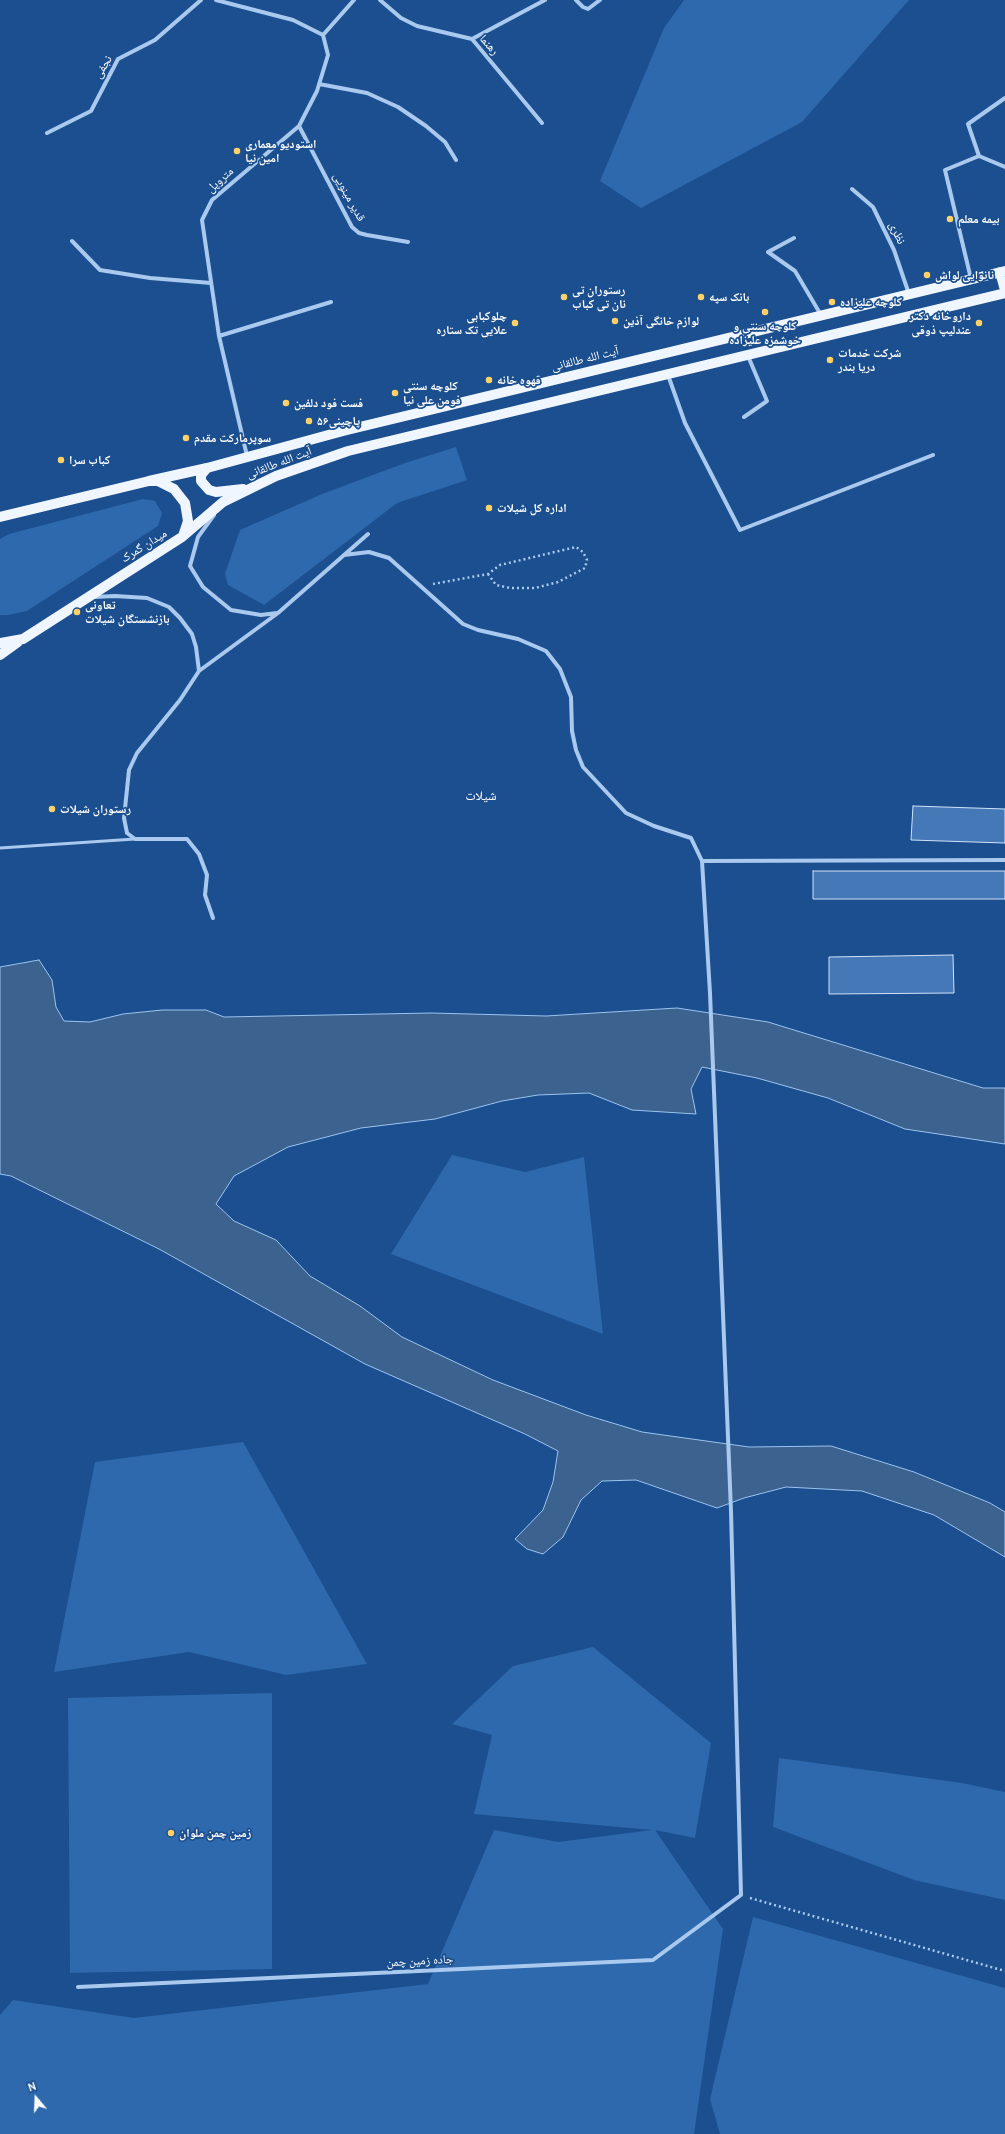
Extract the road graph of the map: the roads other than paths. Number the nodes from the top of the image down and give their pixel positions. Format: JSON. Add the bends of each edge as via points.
{"nodes":[{"id":1,"x":201,"y":0,"type":"edge"},
{"id":2,"x":216,"y":0,"type":"edge"},
{"id":3,"x":354,"y":0,"type":"edge"},
{"id":4,"x":380,"y":0,"type":"edge"},
{"id":5,"x":545,"y":0,"type":"edge"},
{"id":6,"x":576,"y":0,"type":"edge"},
{"id":7,"x":600,"y":0,"type":"edge"},
{"id":8,"x":323,"y":35,"type":"junction"},
{"id":9,"x":472,"y":39,"type":"junction"},
{"id":10,"x":319,"y":84,"type":"junction"},
{"id":11,"x":1005,"y":98,"type":"edge"},
{"id":12,"x":542,"y":123,"type":"dead end"},
{"id":13,"x":300,"y":126,"type":"junction"},
{"id":14,"x":47,"y":133,"type":"dead end"},
{"id":15,"x":979,"y":156,"type":"junction"},
{"id":16,"x":456,"y":160,"type":"dead end"},
{"id":17,"x":1005,"y":167,"type":"edge"},
{"id":18,"x":852,"y":189,"type":"dead end"},
{"id":19,"x":794,"y":238,"type":"dead end"},
{"id":20,"x":72,"y":241,"type":"dead end"},
{"id":21,"x":408,"y":242,"type":"dead end"},
{"id":22,"x":1003,"y":272,"type":"edge"},
{"id":23,"x":971,"y":279,"type":"junction"},
{"id":24,"x":211,"y":283,"type":"junction"},
{"id":25,"x":1005,"y":290,"type":"edge"},
{"id":26,"x":909,"y":294,"type":"junction"},
{"id":27,"x":1005,"y":294,"type":"edge"},
{"id":28,"x":331,"y":302,"type":"dead end"},
{"id":29,"x":821,"y":316,"type":"junction"},
{"id":30,"x":219,"y":336,"type":"junction"},
{"id":31,"x":748,"y":355,"type":"junction"},
{"id":32,"x":668,"y":374,"type":"junction"},
{"id":33,"x":744,"y":417,"type":"dead end"},
{"id":34,"x":933,"y":455,"type":"dead end"},
{"id":35,"x":247,"y":456,"type":"junction"},
{"id":36,"x":207,"y":468,"type":"junction"},
{"id":37,"x":149,"y":481,"type":"junction"},
{"id":38,"x":248,"y":488,"type":"junction"},
{"id":39,"x":223,"y":502,"type":"junction"},
{"id":40,"x":0,"y":517,"type":"edge"},
{"id":41,"x":368,"y":534,"type":"dead end"},
{"id":42,"x":182,"y":538,"type":"junction"},
{"id":43,"x":344,"y":555,"type":"junction"},
{"id":44,"x":88,"y":597,"type":"junction"},
{"id":45,"x":278,"y":613,"type":"junction"},
{"id":46,"x":22,"y":639,"type":"junction"},
{"id":47,"x":0,"y":643,"type":"edge"},
{"id":48,"x":0,"y":655,"type":"edge"},
{"id":49,"x":199,"y":671,"type":"junction"},
{"id":50,"x":135,"y":839,"type":"junction"},
{"id":51,"x":0,"y":848,"type":"edge"},
{"id":52,"x":1005,"y":860,"type":"edge"},
{"id":53,"x":702,"y":861,"type":"junction"},
{"id":54,"x":213,"y":918,"type":"dead end"},
{"id":55,"x":78,"y":1987,"type":"dead end"}],
"edges":[{"from":1,"to":14,"type":"street","name":"نجفی","via":[[155,40],[118,59],[91,111]]},
{"from":2,"to":8,"type":"street","via":[[293,20]]},
{"from":3,"to":8,"type":"street"},
{"from":4,"to":9,"type":"street","name":"رهنما","via":[[401,18],[417,26]]},
{"from":5,"to":9,"type":"street"},
{"from":6,"to":7,"type":"street","via":[[588,9]]},
{"from":8,"to":10,"type":"street","name":"متروپل","via":[[328,55]]},
{"from":9,"to":12,"type":"street","name":"رهنما"},
{"from":10,"to":13,"type":"street","name":"متروپل"},
{"from":10,"to":16,"type":"street","via":[[366,93],[398,107],[445,142]]},
{"from":11,"to":15,"type":"street","via":[[968,124]]},
{"from":13,"to":21,"type":"street","name":"قدیر مینویی","via":[[352,227],[359,233]]},
{"from":13,"to":24,"type":"street","name":"متروپل","via":[[212,200],[202,220]]},
{"from":15,"to":17,"type":"street"},
{"from":15,"to":23,"type":"street","via":[[945,170]]},
{"from":18,"to":26,"type":"street","name":"نظری","via":[[873,207],[894,250]]},
{"from":19,"to":29,"type":"street","via":[[768,252],[795,271]]},
{"from":20,"to":24,"type":"street","via":[[100,270],[150,278]]},
{"from":22,"to":23,"type":"main road","name":"آیت الله طالقانی"},
{"from":22,"to":25,"type":"main road"},
{"from":23,"to":26,"type":"main road","name":"آیت الله طالقانی"},
{"from":24,"to":30,"type":"street","name":"متروپل"},
{"from":26,"to":29,"type":"main road","name":"آیت الله طالقانی"},
{"from":27,"to":31,"type":"main road","name":"آیت الله طالقانی"},
{"from":28,"to":30,"type":"street"},
{"from":29,"to":35,"type":"main road","name":"آیت الله طالقانی"},
{"from":30,"to":35,"type":"street","name":"متروپل"},
{"from":31,"to":32,"type":"main road","name":"آیت الله طالقانی"},
{"from":31,"to":33,"type":"street","via":[[767,400]]},
{"from":32,"to":34,"type":"street","via":[[685,424],[740,530]]},
{"from":32,"to":38,"type":"main road","name":"آیت الله طالقانی","via":[[348,451]]},
{"from":35,"to":36,"type":"main road","name":"آیت الله طالقانی"},
{"from":36,"to":37,"type":"main road","name":"آیت الله طالقانی"},
{"from":36,"to":38,"type":"main road","via":[[201,475],[201,482],[209,490],[216,492]]},
{"from":37,"to":40,"type":"main road","name":"میدان گمرک"},
{"from":37,"to":42,"type":"main road","name":"میدان گمرک","via":[[158,481],[174,489],[185,503],[188,520]]},
{"from":38,"to":39,"type":"main road","name":"آیت الله طالقانی"},
{"from":39,"to":42,"type":"main road","name":"آیت الله طالقانی"},
{"from":39,"to":45,"type":"street","via":[[198,537],[190,566],[203,587],[231,610],[261,615]]},
{"from":41,"to":43,"type":"street"},
{"from":42,"to":44,"type":"main road","name":"میدان گمرک"},
{"from":43,"to":45,"type":"street"},
{"from":43,"to":53,"type":"street","via":[[369,552],[389,558],[463,624],[546,651],[560,669],[571,697],[572,731],[582,767],[626,813],[654,826],[691,838]]},
{"from":44,"to":46,"type":"main road","name":"میدان گمرک"},
{"from":44,"to":49,"type":"street","via":[[147,598],[169,607],[192,634]]},
{"from":45,"to":49,"type":"street"},
{"from":46,"to":47,"type":"main road","name":"میدان گمرک"},
{"from":46,"to":48,"type":"main road"},
{"from":49,"to":50,"type":"street","via":[[180,700],[137,753],[128,770],[124,818],[127,833]]},
{"from":50,"to":51,"type":"lane"},
{"from":50,"to":54,"type":"street","via":[[187,839],[199,854],[207,874],[205,895]]},
{"from":52,"to":53,"type":"street"},
{"from":53,"to":55,"type":"street","name":"جاده زمین چمن","via":[[714,1081],[731,1511],[741,1895],[653,1960]]}]}
